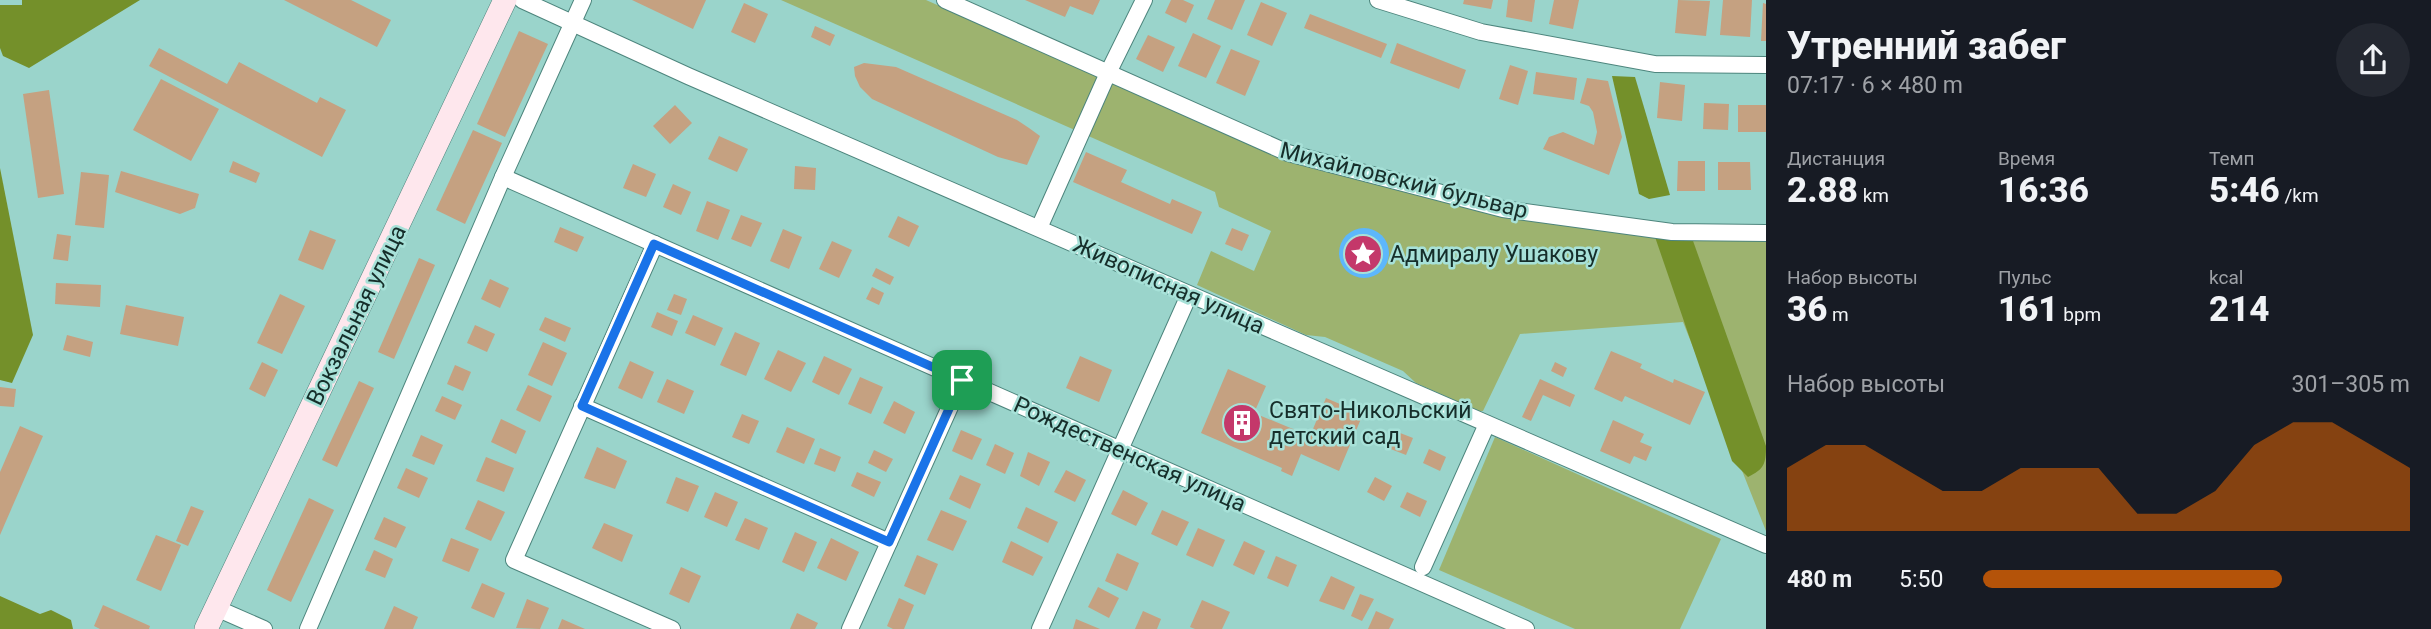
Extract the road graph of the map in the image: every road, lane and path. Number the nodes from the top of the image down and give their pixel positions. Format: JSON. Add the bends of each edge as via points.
{"nodes":[{"id":1,"x":506,"y":0,"type":"edge"},
{"id":2,"x":522,"y":0,"type":"edge"},
{"id":3,"x":583,"y":0,"type":"edge"},
{"id":4,"x":946,"y":0,"type":"edge"},
{"id":5,"x":1144,"y":0,"type":"edge"},
{"id":6,"x":1378,"y":0,"type":"edge"},
{"id":7,"x":963,"y":4,"type":"edge"},
{"id":8,"x":573,"y":21,"type":"junction"},
{"id":9,"x":1766,"y":65,"type":"edge"},
{"id":10,"x":1108,"y":73,"type":"junction"},
{"id":11,"x":503,"y":177,"type":"junction"},
{"id":12,"x":1039,"y":228,"type":"junction"},
{"id":13,"x":1766,"y":233,"type":"edge"},
{"id":14,"x":654,"y":244,"type":"junction"},
{"id":15,"x":1189,"y":295,"type":"junction"},
{"id":16,"x":962,"y":380,"type":"junction"},
{"id":17,"x":582,"y":406,"type":"junction"},
{"id":18,"x":1487,"y":424,"type":"junction"},
{"id":19,"x":1121,"y":449,"type":"junction"},
{"id":20,"x":889,"y":542,"type":"junction"},
{"id":21,"x":1766,"y":545,"type":"edge"},
{"id":22,"x":1423,"y":567,"type":"dead end"},
{"id":23,"x":211,"y":619,"type":"edge"},
{"id":24,"x":264,"y":629,"type":"edge"},
{"id":25,"x":308,"y":629,"type":"edge"},
{"id":26,"x":673,"y":629,"type":"edge"},
{"id":27,"x":850,"y":629,"type":"edge"},
{"id":28,"x":1040,"y":629,"type":"edge"},
{"id":29,"x":1526,"y":629,"type":"edge"}],
"edges":[{"from":1,"to":23,"type":"main road","name":"Вокзальная улица"},
{"from":2,"to":8,"type":"street","name":"Живописная улица"},
{"from":3,"to":8,"type":"street"},
{"from":4,"to":7,"type":"street","name":"Михайловский бульвар"},
{"from":5,"to":10,"type":"street"},
{"from":6,"to":9,"type":"street","via":[[1481,32],[1655,64]]},
{"from":7,"to":10,"type":"street","name":"Михайловский бульвар"},
{"from":8,"to":11,"type":"street"},
{"from":8,"to":12,"type":"street","name":"Живописная улица","via":[[688,76]]},
{"from":10,"to":12,"type":"street"},
{"from":10,"to":13,"type":"street","name":"Михайловский бульвар","via":[[1288,153],[1503,209],[1672,232]]},
{"from":11,"to":14,"type":"street","name":"Рождественская улица"},
{"from":11,"to":25,"type":"street"},
{"from":12,"to":15,"type":"street","name":"Живописная улица"},
{"from":14,"to":16,"type":"street","name":"Рождественская улица"},
{"from":14,"to":17,"type":"street"},
{"from":15,"to":18,"type":"street","name":"Живописная улица"},
{"from":15,"to":19,"type":"street"},
{"from":16,"to":19,"type":"street","name":"Рождественская улица"},
{"from":16,"to":20,"type":"street"},
{"from":17,"to":20,"type":"street"},
{"from":17,"to":26,"type":"street","via":[[514,560]]},
{"from":18,"to":21,"type":"street","name":"Живописная улица"},
{"from":18,"to":22,"type":"street"},
{"from":19,"to":28,"type":"street"},
{"from":19,"to":29,"type":"street","name":"Рождественская улица"},
{"from":20,"to":27,"type":"street"},
{"from":23,"to":24,"type":"street"}]}
